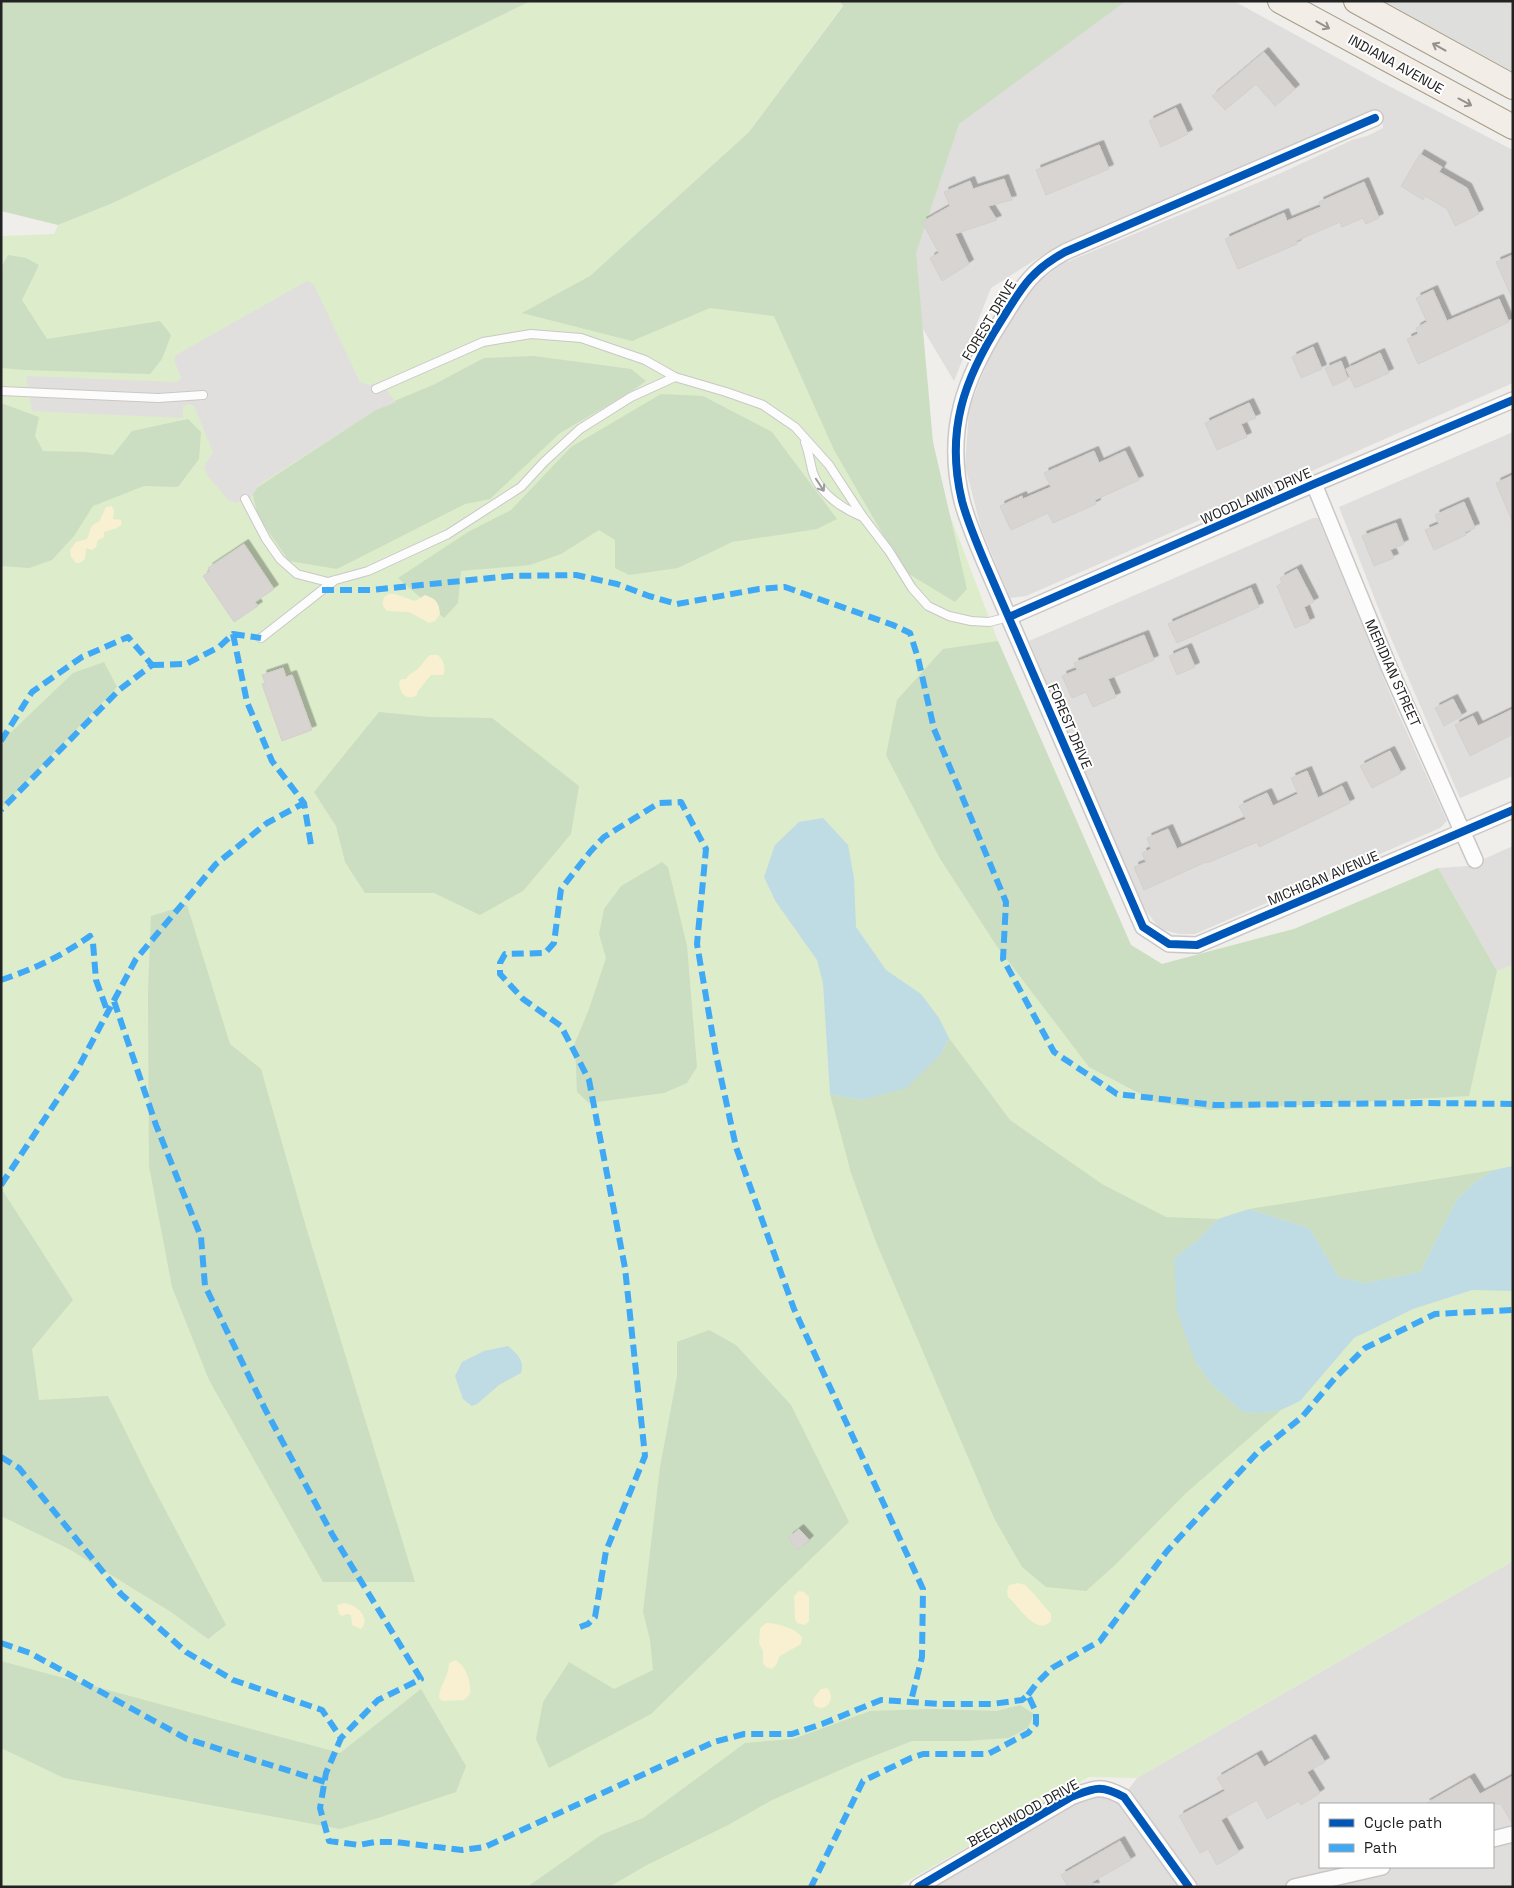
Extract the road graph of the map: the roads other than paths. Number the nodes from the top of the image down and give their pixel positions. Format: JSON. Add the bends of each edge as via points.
{"nodes":[{"id":1,"x":1280,"y":1,"type":"edge"},
{"id":2,"x":1356,"y":1,"type":"edge"},
{"id":3,"x":1513,"y":87,"type":"edge"},
{"id":4,"x":1375,"y":118,"type":"dead end"},
{"id":5,"x":1513,"y":128,"type":"edge"},
{"id":6,"x":675,"y":377,"type":"junction"},
{"id":7,"x":376,"y":389,"type":"dead end"},
{"id":8,"x":1,"y":391,"type":"edge"},
{"id":9,"x":203,"y":395,"type":"dead end"},
{"id":10,"x":1513,"y":400,"type":"edge"},
{"id":11,"x":805,"y":440,"type":"junction"},
{"id":12,"x":1314,"y":484,"type":"junction"},
{"id":13,"x":245,"y":499,"type":"dead end"},
{"id":14,"x":863,"y":517,"type":"junction"},
{"id":15,"x":337,"y":579,"type":"junction"},
{"id":16,"x":1010,"y":617,"type":"junction"},
{"id":17,"x":261,"y":638,"type":"dead end"},
{"id":18,"x":1513,"y":810,"type":"edge"},
{"id":19,"x":1464,"y":832,"type":"junction"},
{"id":20,"x":1476,"y":860,"type":"dead end"},
{"id":21,"x":1143,"y":927,"type":"joint"},
{"id":22,"x":1513,"y":1834,"type":"edge"},
{"id":23,"x":1494,"y":1839,"type":"edge"},
{"id":24,"x":1378,"y":1868,"type":"edge"},
{"id":25,"x":918,"y":1887,"type":"edge"},
{"id":26,"x":1189,"y":1887,"type":"edge"},
{"id":27,"x":1294,"y":1887,"type":"edge"}],
"edges":[{"from":1,"to":5,"type":"main road","name":"INDIANA AVENUE","one_way":true},
{"from":3,"to":2,"type":"main road","one_way":true},
{"from":4,"to":16,"type":"street","name":"FOREST DRIVE","via":[[1065,252],[1033,273],[1022,286],[973,370],[961,402],[956,433],[962,500]]},
{"from":6,"to":7,"type":"lane","via":[[646,360],[581,338],[531,334],[483,342]]},
{"from":6,"to":11,"type":"lane","via":[[763,405],[794,427]]},
{"from":6,"to":15,"type":"lane","via":[[631,397],[580,429],[521,487],[448,534],[368,571]]},
{"from":8,"to":9,"type":"lane","via":[[158,398]]},
{"from":10,"to":12,"type":"street","name":"WOODLAWN DRIVE"},
{"from":11,"to":14,"type":"lane","via":[[829,465]]},
{"from":11,"to":14,"type":"lane","one_way":true,"via":[[813,474],[821,489]]},
{"from":12,"to":16,"type":"street","name":"WOODLAWN DRIVE"},
{"from":12,"to":19,"type":"street","name":"MERIDIAN STREET","via":[[1389,667]]},
{"from":13,"to":15,"type":"lane","via":[[266,539],[291,569],[297,574],[328,582]]},
{"from":14,"to":16,"type":"lane","via":[[928,606],[949,616],[971,621],[989,622]]},
{"from":15,"to":17,"type":"lane"},
{"from":16,"to":21,"type":"street","name":"FOREST DRIVE"},
{"from":18,"to":19,"type":"street","name":"MICHIGAN AVENUE"},
{"from":19,"to":20,"type":"street","name":"MERIDIAN STREET"},
{"from":19,"to":21,"type":"street","name":"MICHIGAN AVENUE","via":[[1197,945],[1169,944]]},
{"from":22,"to":23,"type":"street"},
{"from":24,"to":27,"type":"street"},
{"from":25,"to":26,"type":"street","name":"BEECHWOOD DRIVE","via":[[1071,1797],[1092,1789],[1109,1788],[1124,1797]]}]}
